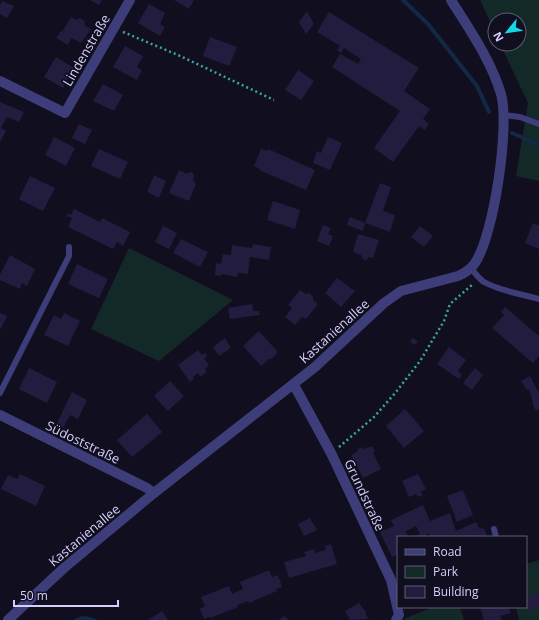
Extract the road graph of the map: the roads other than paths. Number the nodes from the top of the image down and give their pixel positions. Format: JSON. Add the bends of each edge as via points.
{"nodes":[{"id":1,"x":130,"y":0,"type":"edge"},
{"id":2,"x":450,"y":0,"type":"edge"},
{"id":3,"x":0,"y":81,"type":"edge"},
{"id":4,"x":504,"y":115,"type":"junction"},
{"id":5,"x":539,"y":124,"type":"edge"},
{"id":6,"x":69,"y":247,"type":"dead end"},
{"id":7,"x":470,"y":268,"type":"junction"},
{"id":8,"x":539,"y":299,"type":"edge"},
{"id":9,"x":294,"y":385,"type":"junction"},
{"id":10,"x":0,"y":393,"type":"edge"},
{"id":11,"x":0,"y":415,"type":"edge"},
{"id":12,"x":154,"y":493,"type":"junction"},
{"id":13,"x":494,"y":529,"type":"dead end"},
{"id":14,"x":496,"y":536,"type":"edge"},
{"id":15,"x":397,"y":606,"type":"edge"},
{"id":16,"x":397,"y":608,"type":"edge"},
{"id":17,"x":8,"y":620,"type":"edge"},
{"id":18,"x":396,"y":620,"type":"edge"}],
"edges":[{"from":1,"to":3,"type":"street","name":"Lindenstraße","via":[[65,113]]},
{"from":2,"to":4,"type":"street","name":"Kastanienallee","via":[[474,36],[496,80]]},
{"from":4,"to":5,"type":"lane","via":[[520,117]]},
{"from":4,"to":7,"type":"street","name":"Kastanienallee","via":[[498,183],[492,216],[475,264]]},
{"from":6,"to":10,"type":"lane","via":[[70,256]]},
{"from":7,"to":8,"type":"lane","via":[[484,282]]},
{"from":7,"to":9,"type":"street","name":"Kastanienallee","via":[[450,279],[411,288],[395,295]]},
{"from":9,"to":12,"type":"street","name":"Kastanienallee"},
{"from":9,"to":15,"type":"street","name":"Grundstraße","via":[[331,453],[391,580]]},
{"from":11,"to":12,"type":"street","name":"Südoststraße"},
{"from":12,"to":17,"type":"street","name":"Kastanienallee","via":[[64,568]]},
{"from":13,"to":14,"type":"lane"},
{"from":16,"to":18,"type":"street","name":"Grundstraße","via":[[399,615]]}]}
